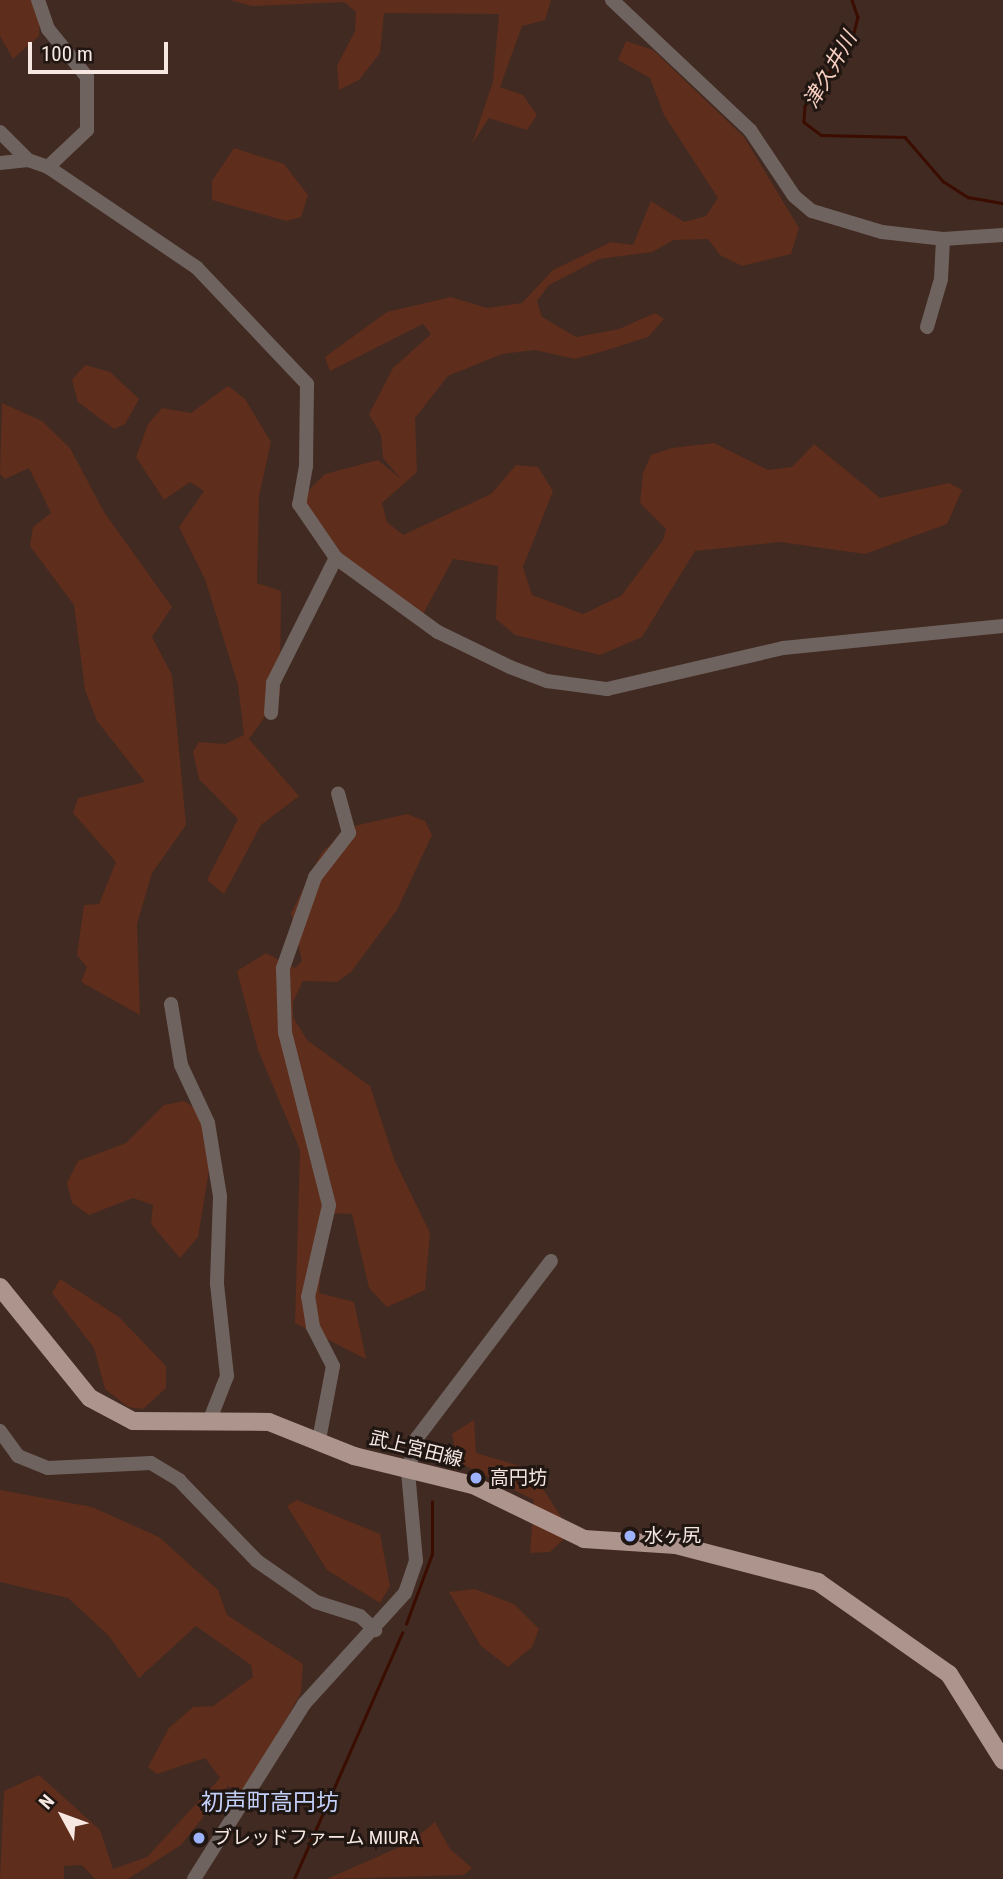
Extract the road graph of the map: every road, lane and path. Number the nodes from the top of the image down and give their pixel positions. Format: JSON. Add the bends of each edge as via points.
{"nodes":[{"id":1,"x":38,"y":0,"type":"edge"},
{"id":2,"x":612,"y":0,"type":"edge"},
{"id":3,"x":0,"y":132,"type":"edge"},
{"id":4,"x":28,"y":160,"type":"junction"},
{"id":5,"x":0,"y":163,"type":"edge"},
{"id":6,"x":48,"y":167,"type":"junction"},
{"id":7,"x":1003,"y":235,"type":"edge"},
{"id":8,"x":943,"y":239,"type":"junction"},
{"id":9,"x":927,"y":327,"type":"dead end"},
{"id":10,"x":335,"y":558,"type":"junction"},
{"id":11,"x":1003,"y":626,"type":"edge"},
{"id":12,"x":271,"y":713,"type":"dead end"},
{"id":13,"x":338,"y":793,"type":"dead end"},
{"id":14,"x":171,"y":1004,"type":"dead end"},
{"id":15,"x":551,"y":1261,"type":"dead end"},
{"id":16,"x":0,"y":1287,"type":"edge"},
{"id":17,"x":209,"y":1422,"type":"junction"},
{"id":18,"x":0,"y":1431,"type":"edge"},
{"id":19,"x":319,"y":1440,"type":"junction"},
{"id":20,"x":408,"y":1471,"type":"junction"},
{"id":21,"x":375,"y":1630,"type":"junction"},
{"id":22,"x":1003,"y":1760,"type":"edge"},
{"id":23,"x":194,"y":1879,"type":"edge"}],
"edges":[{"from":1,"to":6,"type":"street","via":[[48,29],[87,77],[87,130]]},
{"from":2,"to":8,"type":"street","via":[[750,130],[794,197],[812,211],[858,229]]},
{"from":3,"to":4,"type":"street"},
{"from":4,"to":5,"type":"street"},
{"from":4,"to":6,"type":"street"},
{"from":6,"to":10,"type":"street","via":[[189,261],[307,384],[306,466],[299,504]]},
{"from":7,"to":8,"type":"street"},
{"from":8,"to":9,"type":"street","via":[[941,279]]},
{"from":10,"to":11,"type":"street","via":[[438,632],[533,678],[590,690],[783,648]]},
{"from":10,"to":12,"type":"street","via":[[273,683]]},
{"from":13,"to":19,"type":"street","via":[[349,833],[315,877],[283,966],[285,1033],[329,1205],[308,1297],[313,1327],[333,1366]]},
{"from":14,"to":17,"type":"street","via":[[181,1065],[208,1123],[220,1196],[217,1284],[227,1376]]},
{"from":15,"to":20,"type":"street","via":[[434,1411]]},
{"from":16,"to":17,"type":"main road","name":"武上宮田線","via":[[72,1379],[106,1410],[160,1426]]},
{"from":17,"to":19,"type":"main road","name":"武上宮田線","via":[[270,1422]]},
{"from":18,"to":21,"type":"street","via":[[18,1456],[48,1468],[151,1463],[179,1480],[268,1569],[316,1602],[360,1616]]},
{"from":19,"to":20,"type":"main road","name":"武上宮田線"},
{"from":20,"to":21,"type":"street","via":[[414,1569],[396,1608]]},
{"from":20,"to":22,"type":"main road","name":"武上宮田線","via":[[483,1489],[584,1539],[676,1545],[818,1582],[949,1674]]},
{"from":21,"to":23,"type":"street","via":[[304,1704]]}]}
